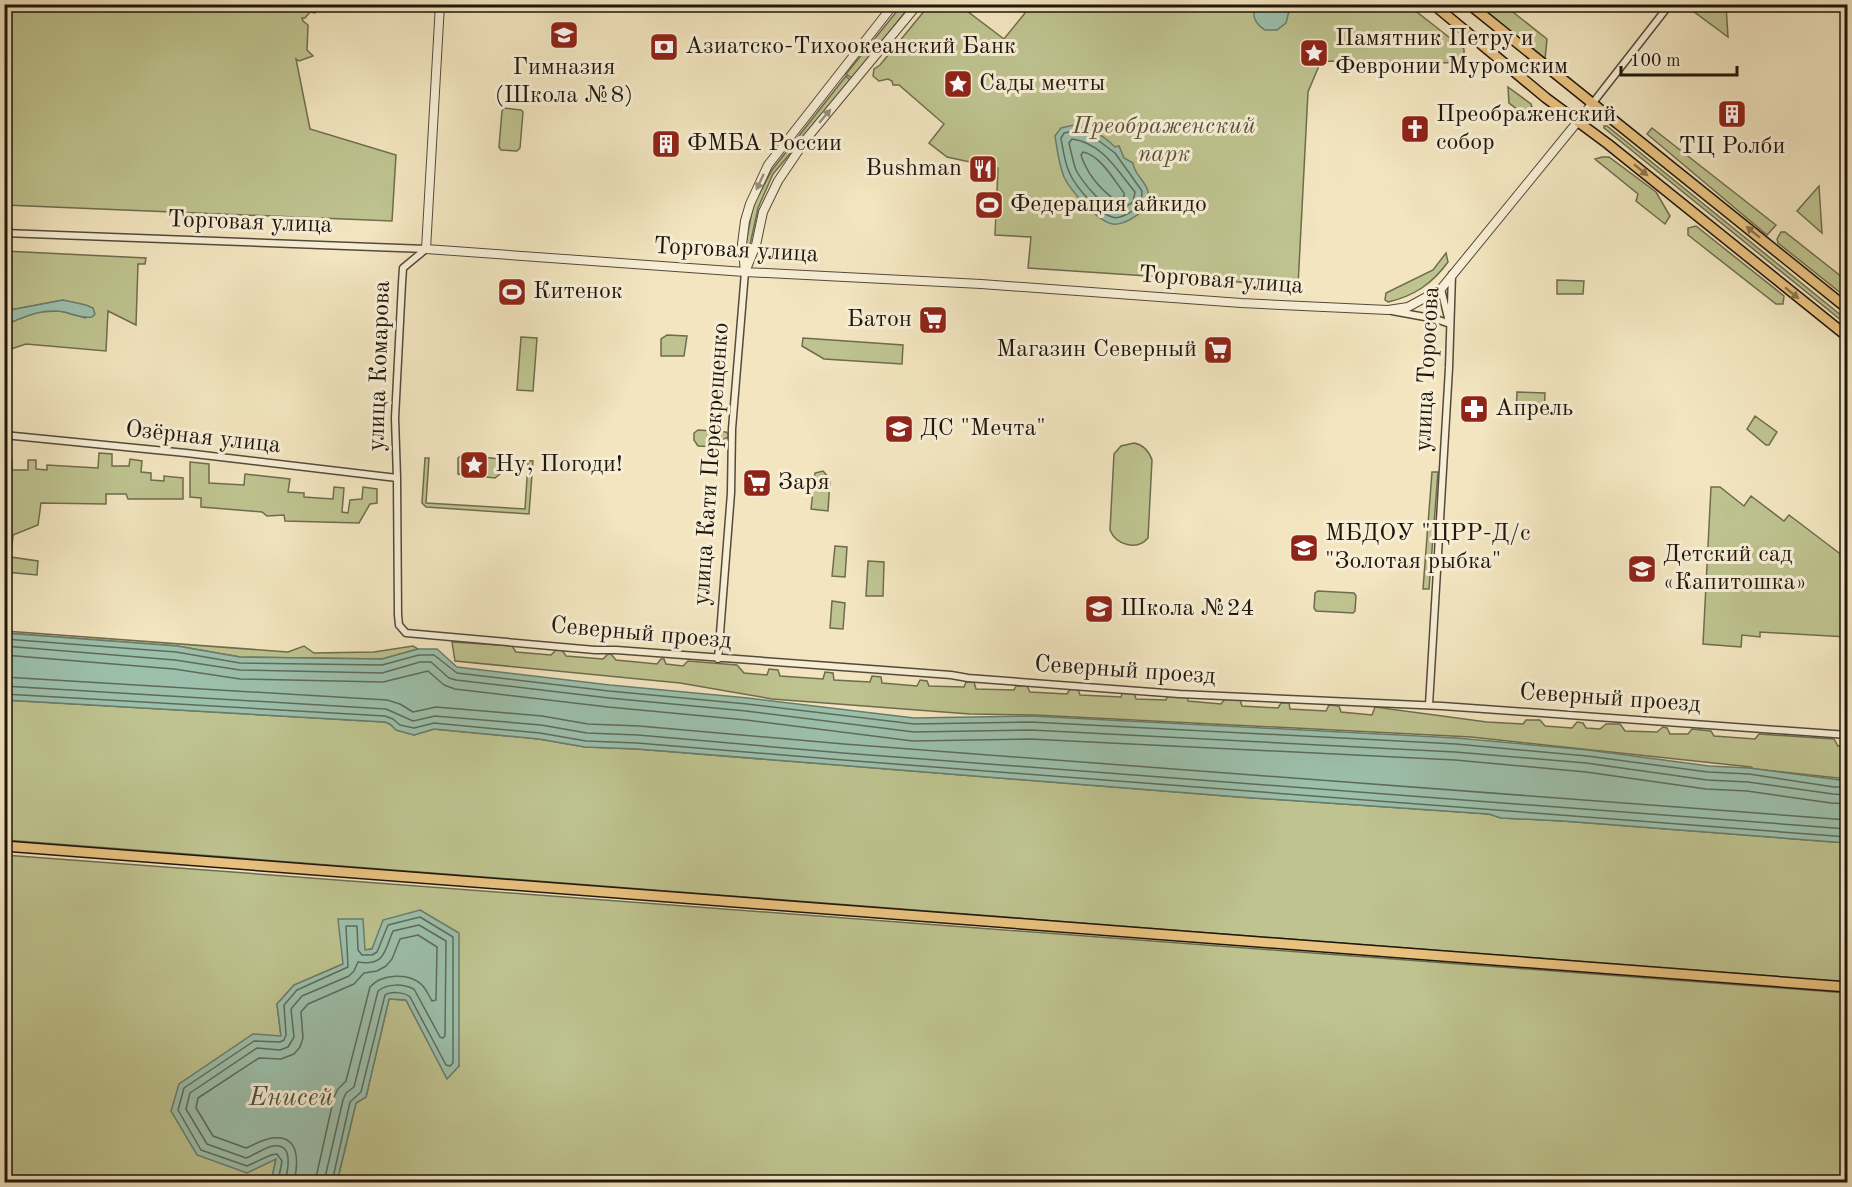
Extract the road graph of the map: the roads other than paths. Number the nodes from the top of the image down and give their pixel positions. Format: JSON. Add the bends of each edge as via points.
{"nodes":[{"id":1,"x":440,"y":4,"type":"edge"},
{"id":2,"x":894,"y":4,"type":"edge"},
{"id":3,"x":918,"y":4,"type":"edge"},
{"id":4,"x":1433,"y":4,"type":"edge"},
{"id":5,"x":1469,"y":4,"type":"edge"},
{"id":6,"x":1670,"y":4,"type":"edge"},
{"id":7,"x":1592,"y":104,"type":"junction"},
{"id":8,"x":1578,"y":122,"type":"junction"},
{"id":9,"x":4,"y":233,"type":"edge"},
{"id":10,"x":426,"y":249,"type":"junction"},
{"id":11,"x":745,"y":272,"type":"junction"},
{"id":12,"x":1452,"y":274,"type":"junction"},
{"id":13,"x":1441,"y":289,"type":"junction"},
{"id":14,"x":1451,"y":299,"type":"junction"},
{"id":15,"x":1848,"y":309,"type":"edge"},
{"id":16,"x":1388,"y":310,"type":"junction"},
{"id":17,"x":1450,"y":324,"type":"junction"},
{"id":18,"x":1848,"y":338,"type":"edge"},
{"id":19,"x":4,"y":435,"type":"edge"},
{"id":20,"x":398,"y":478,"type":"junction"},
{"id":21,"x":402,"y":631,"type":"joint"},
{"id":22,"x":718,"y":659,"type":"junction"},
{"id":23,"x":1429,"y":705,"type":"junction"},
{"id":24,"x":1848,"y":735,"type":"edge"},
{"id":25,"x":4,"y":846,"type":"edge"},
{"id":26,"x":1848,"y":987,"type":"edge"}],
"edges":[{"from":1,"to":10,"type":"street"},
{"from":2,"to":11,"type":"street","name":"улица Кати Перекрещенко","one_way":true,"via":[[768,165],[745,221]]},
{"from":11,"to":3,"type":"street","name":"улица Кати Перекрещенко","one_way":true,"via":[[763,212],[778,181],[807,138]]},
{"from":4,"to":8,"type":"main road"},
{"from":5,"to":7,"type":"main road"},
{"from":6,"to":7,"type":"street","name":"улица Торосова"},
{"from":7,"to":8,"type":"street","name":"улица Торосова"},
{"from":15,"to":7,"type":"main road","one_way":true},
{"from":8,"to":12,"type":"street","name":"улица Торосова"},
{"from":8,"to":18,"type":"main road","one_way":true},
{"from":9,"to":10,"type":"street","name":"Торговая улица"},
{"from":10,"to":11,"type":"street","name":"Торговая улица"},
{"from":10,"to":20,"type":"street","name":"улица Комарова","via":[[403,268],[395,418]]},
{"from":11,"to":16,"type":"street","name":"Торговая улица"},
{"from":11,"to":22,"type":"street","name":"улица Кати Перекрещенко"},
{"from":12,"to":13,"type":"street","name":"Торговая улица"},
{"from":12,"to":14,"type":"street","name":"улица Торосова"},
{"from":13,"to":14,"type":"street"},
{"from":13,"to":16,"type":"street","name":"Торговая улица","via":[[1408,307]]},
{"from":13,"to":17,"type":"street"},
{"from":14,"to":17,"type":"street","name":"улица Торосова"},
{"from":16,"to":17,"type":"street"},
{"from":17,"to":23,"type":"street","name":"улица Торосова"},
{"from":19,"to":20,"type":"street","name":"Озёрная улица"},
{"from":20,"to":21,"type":"street","name":"улица Комарова","via":[[398,615]]},
{"from":21,"to":22,"type":"street","name":"Северный проезд"},
{"from":22,"to":23,"type":"street","name":"Северный проезд","via":[[1179,694]]},
{"from":23,"to":24,"type":"street","name":"Северный проезд"},
{"from":25,"to":26,"type":"main road"}]}
